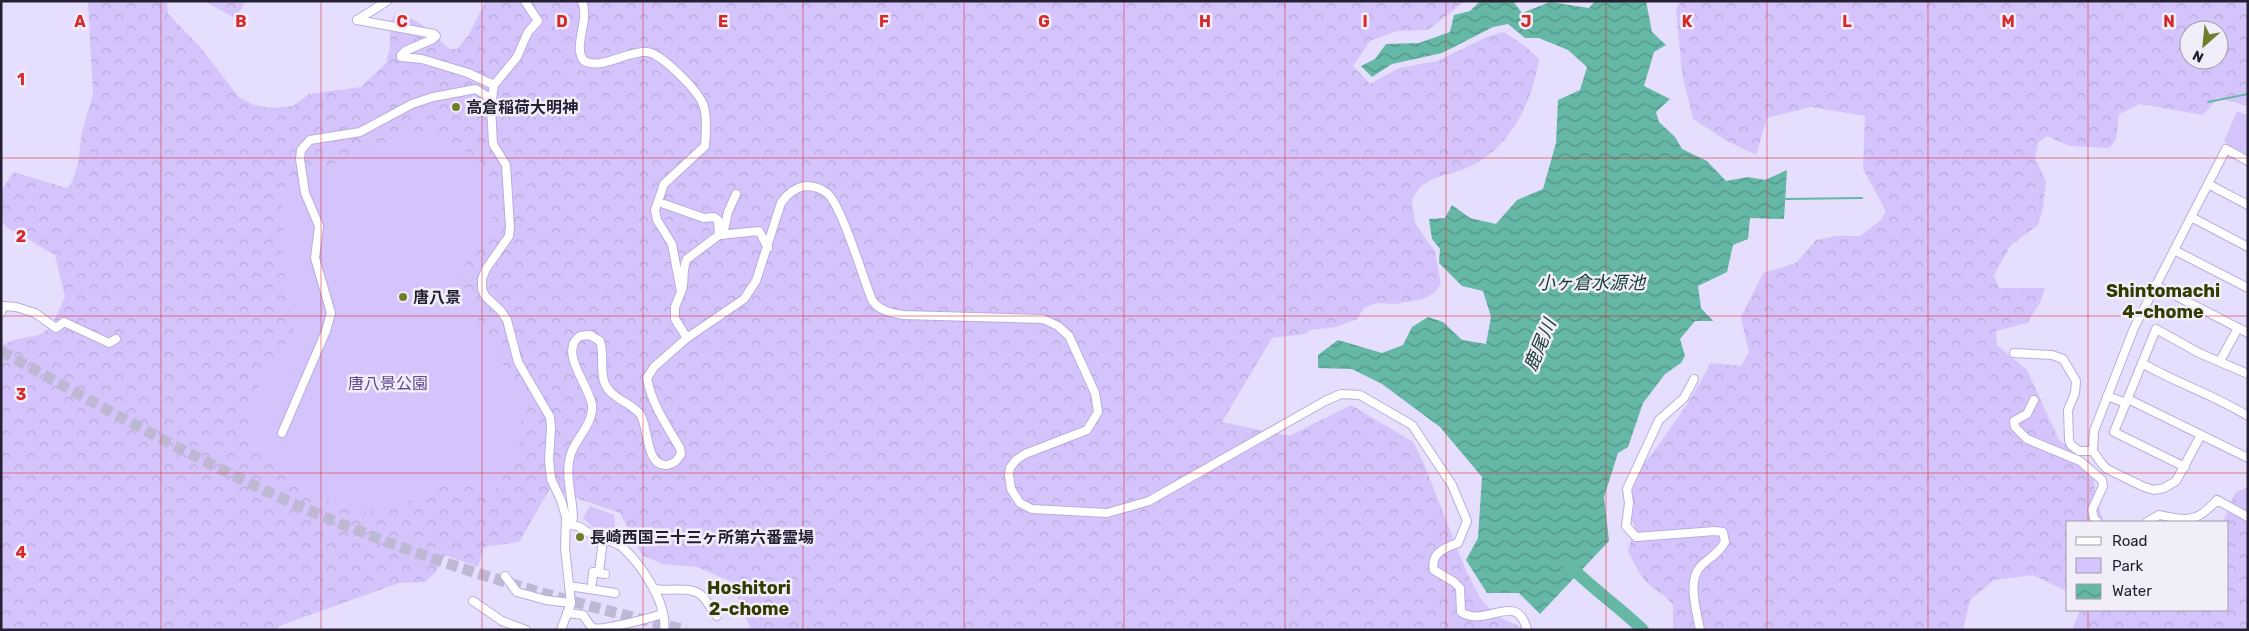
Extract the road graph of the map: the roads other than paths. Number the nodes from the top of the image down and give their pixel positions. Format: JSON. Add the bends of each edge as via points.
{"nodes":[{"id":1,"x":387,"y":1,"type":"edge"},
{"id":2,"x":525,"y":1,"type":"edge"},
{"id":3,"x":582,"y":1,"type":"edge"},
{"id":4,"x":494,"y":85,"type":"junction"},
{"id":5,"x":491,"y":106,"type":"junction"},
{"id":6,"x":2248,"y":161,"type":"edge"},
{"id":7,"x":2208,"y":184,"type":"junction"},
{"id":8,"x":736,"y":194,"type":"dead end"},
{"id":9,"x":664,"y":204,"type":"dead end"},
{"id":10,"x":2248,"y":205,"type":"edge"},
{"id":11,"x":2191,"y":217,"type":"junction"},
{"id":12,"x":721,"y":235,"type":"junction"},
{"id":13,"x":2248,"y":246,"type":"edge"},
{"id":14,"x":768,"y":248,"type":"junction"},
{"id":15,"x":2174,"y":250,"type":"junction"},
{"id":16,"x":2155,"y":285,"type":"junction"},
{"id":17,"x":2248,"y":288,"type":"edge"},
{"id":18,"x":681,"y":292,"type":"junction"},
{"id":19,"x":1,"y":313,"type":"edge"},
{"id":20,"x":2238,"y":328,"type":"junction"},
{"id":21,"x":2248,"y":333,"type":"edge"},
{"id":22,"x":687,"y":338,"type":"junction"},
{"id":23,"x":116,"y":340,"type":"dead end"},
{"id":24,"x":2014,"y":353,"type":"dead end"},
{"id":25,"x":2220,"y":361,"type":"junction"},
{"id":26,"x":2142,"y":363,"type":"junction"},
{"id":27,"x":2248,"y":374,"type":"edge"},
{"id":28,"x":1694,"y":379,"type":"dead end"},
{"id":29,"x":2107,"y":396,"type":"junction"},
{"id":30,"x":2034,"y":400,"type":"dead end"},
{"id":31,"x":2127,"y":401,"type":"junction"},
{"id":32,"x":2248,"y":416,"type":"edge"},
{"id":33,"x":282,"y":433,"type":"dead end"},
{"id":34,"x":2202,"y":435,"type":"junction"},
{"id":35,"x":2093,"y":451,"type":"junction"},
{"id":36,"x":2248,"y":458,"type":"edge"},
{"id":37,"x":2185,"y":468,"type":"junction"},
{"id":38,"x":2248,"y":517,"type":"edge"},
{"id":39,"x":2097,"y":521,"type":"edge"},
{"id":40,"x":2149,"y":521,"type":"edge"},
{"id":41,"x":566,"y":525,"type":"junction"},
{"id":42,"x":603,"y":539,"type":"junction"},
{"id":43,"x":505,"y":576,"type":"dead end"},
{"id":44,"x":592,"y":583,"type":"dead end"},
{"id":45,"x":570,"y":586,"type":"junction"},
{"id":46,"x":654,"y":589,"type":"junction"},
{"id":47,"x":615,"y":592,"type":"dead end"},
{"id":48,"x":473,"y":601,"type":"dead end"},
{"id":49,"x":571,"y":603,"type":"junction"},
{"id":50,"x":567,"y":614,"type":"junction"},
{"id":51,"x":662,"y":614,"type":"junction"},
{"id":52,"x":717,"y":616,"type":"dead end"},
{"id":53,"x":526,"y":630,"type":"edge"},
{"id":54,"x":561,"y":630,"type":"edge"},
{"id":55,"x":664,"y":630,"type":"edge"},
{"id":56,"x":1527,"y":630,"type":"edge"},
{"id":57,"x":1700,"y":630,"type":"edge"}],
"edges":[{"from":1,"to":4,"type":"street","via":[[357,20],[436,34],[428,42],[403,52],[402,57],[422,58]]},
{"from":2,"to":4,"type":"street","via":[[538,21],[528,32],[517,57]]},
{"from":3,"to":18,"type":"street","via":[[586,17],[580,50],[584,60],[595,64],[636,52],[657,55],[697,93],[704,106],[705,146],[664,184],[655,210],[657,220],[672,244]]},
{"from":4,"to":5,"type":"street"},
{"from":5,"to":33,"type":"street","via":[[487,96],[476,89],[433,98],[412,104],[360,132],[310,140],[301,150],[305,193],[319,226],[315,258],[331,314]]},
{"from":5,"to":41,"type":"street","via":[[493,144],[506,165],[510,227],[509,236],[486,269],[482,289],[507,320],[518,362],[550,417],[551,478],[565,513]]},
{"from":6,"to":7,"type":"street","via":[[2226,150]]},
{"from":7,"to":10,"type":"street"},
{"from":7,"to":11,"type":"street"},
{"from":8,"to":12,"type":"street"},
{"from":9,"to":12,"type":"street","via":[[704,218],[714,217],[718,220]]},
{"from":11,"to":13,"type":"street"},
{"from":11,"to":15,"type":"street"},
{"from":12,"to":14,"type":"street","via":[[759,231]]},
{"from":12,"to":18,"type":"street","via":[[687,259],[684,264],[685,284]]},
{"from":14,"to":22,"type":"street","via":[[756,281],[744,299]]},
{"from":14,"to":56,"type":"street","via":[[786,196],[801,187],[818,188],[828,194],[838,211],[872,300],[879,308],[903,315],[1043,319],[1069,336],[1095,393],[1098,412],[1087,430],[1025,454],[1010,468],[1011,489],[1020,503],[1032,509],[1107,513],[1149,501],[1325,400],[1342,394],[1360,395],[1412,425],[1452,485],[1466,521],[1458,543],[1435,555],[1432,562],[1434,570],[1460,588],[1460,612],[1474,617],[1508,610],[1518,612],[1524,618]]},
{"from":15,"to":16,"type":"street"},
{"from":15,"to":17,"type":"street"},
{"from":16,"to":20,"type":"street"},
{"from":16,"to":29,"type":"street"},
{"from":18,"to":22,"type":"street","via":[[675,307],[675,319]]},
{"from":19,"to":23,"type":"street","via":[[3,306],[16,307],[35,313],[56,328],[64,322],[109,343]]},
{"from":20,"to":21,"type":"street"},
{"from":20,"to":25,"type":"street"},
{"from":22,"to":41,"type":"street","via":[[647,376],[648,388],[680,448],[681,454],[676,462],[665,466],[658,464],[652,456],[642,417],[637,410],[612,394],[606,386],[600,341],[585,334],[576,338],[572,356],[587,388],[592,411],[568,462],[573,519]]},
{"from":24,"to":35,"type":"street","via":[[2052,355],[2063,359],[2076,381],[2068,410],[2069,440],[2079,451]]},
{"from":25,"to":26,"type":"street","via":[[2156,329]]},
{"from":25,"to":27,"type":"street"},
{"from":26,"to":31,"type":"street"},
{"from":26,"to":32,"type":"street"},
{"from":28,"to":57,"type":"street","via":[[1684,398],[1659,420],[1627,489],[1626,526],[1636,537],[1723,532],[1725,542],[1719,552],[1699,568],[1694,581]]},
{"from":29,"to":31,"type":"street"},
{"from":29,"to":35,"type":"street","via":[[2094,431]]},
{"from":30,"to":39,"type":"street","via":[[2027,414],[2014,421],[2015,427],[2027,439],[2080,461],[2102,480],[2103,486],[2092,510]]},
{"from":31,"to":34,"type":"street"},
{"from":31,"to":37,"type":"street","via":[[2114,432]]},
{"from":34,"to":36,"type":"street"},
{"from":34,"to":37,"type":"street"},
{"from":35,"to":37,"type":"street","via":[[2107,469],[2149,489],[2159,490],[2173,484]]},
{"from":38,"to":40,"type":"street","via":[[2217,500],[2198,518],[2178,519],[2159,515]]},
{"from":41,"to":42,"type":"street","via":[[576,524]]},
{"from":41,"to":45,"type":"street","via":[[565,548]]},
{"from":42,"to":44,"type":"street","via":[[602,573],[593,572]]},
{"from":42,"to":46,"type":"street","via":[[622,546]]},
{"from":43,"to":49,"type":"street","via":[[517,592]]},
{"from":45,"to":47,"type":"street"},
{"from":45,"to":49,"type":"street"},
{"from":46,"to":51,"type":"street"},
{"from":46,"to":52,"type":"street","via":[[697,593]]},
{"from":48,"to":53,"type":"street","via":[[487,613]]},
{"from":49,"to":50,"type":"street"},
{"from":50,"to":51,"type":"street","via":[[583,615],[593,628],[598,629]]},
{"from":50,"to":54,"type":"street"},
{"from":51,"to":55,"type":"street"}]}
